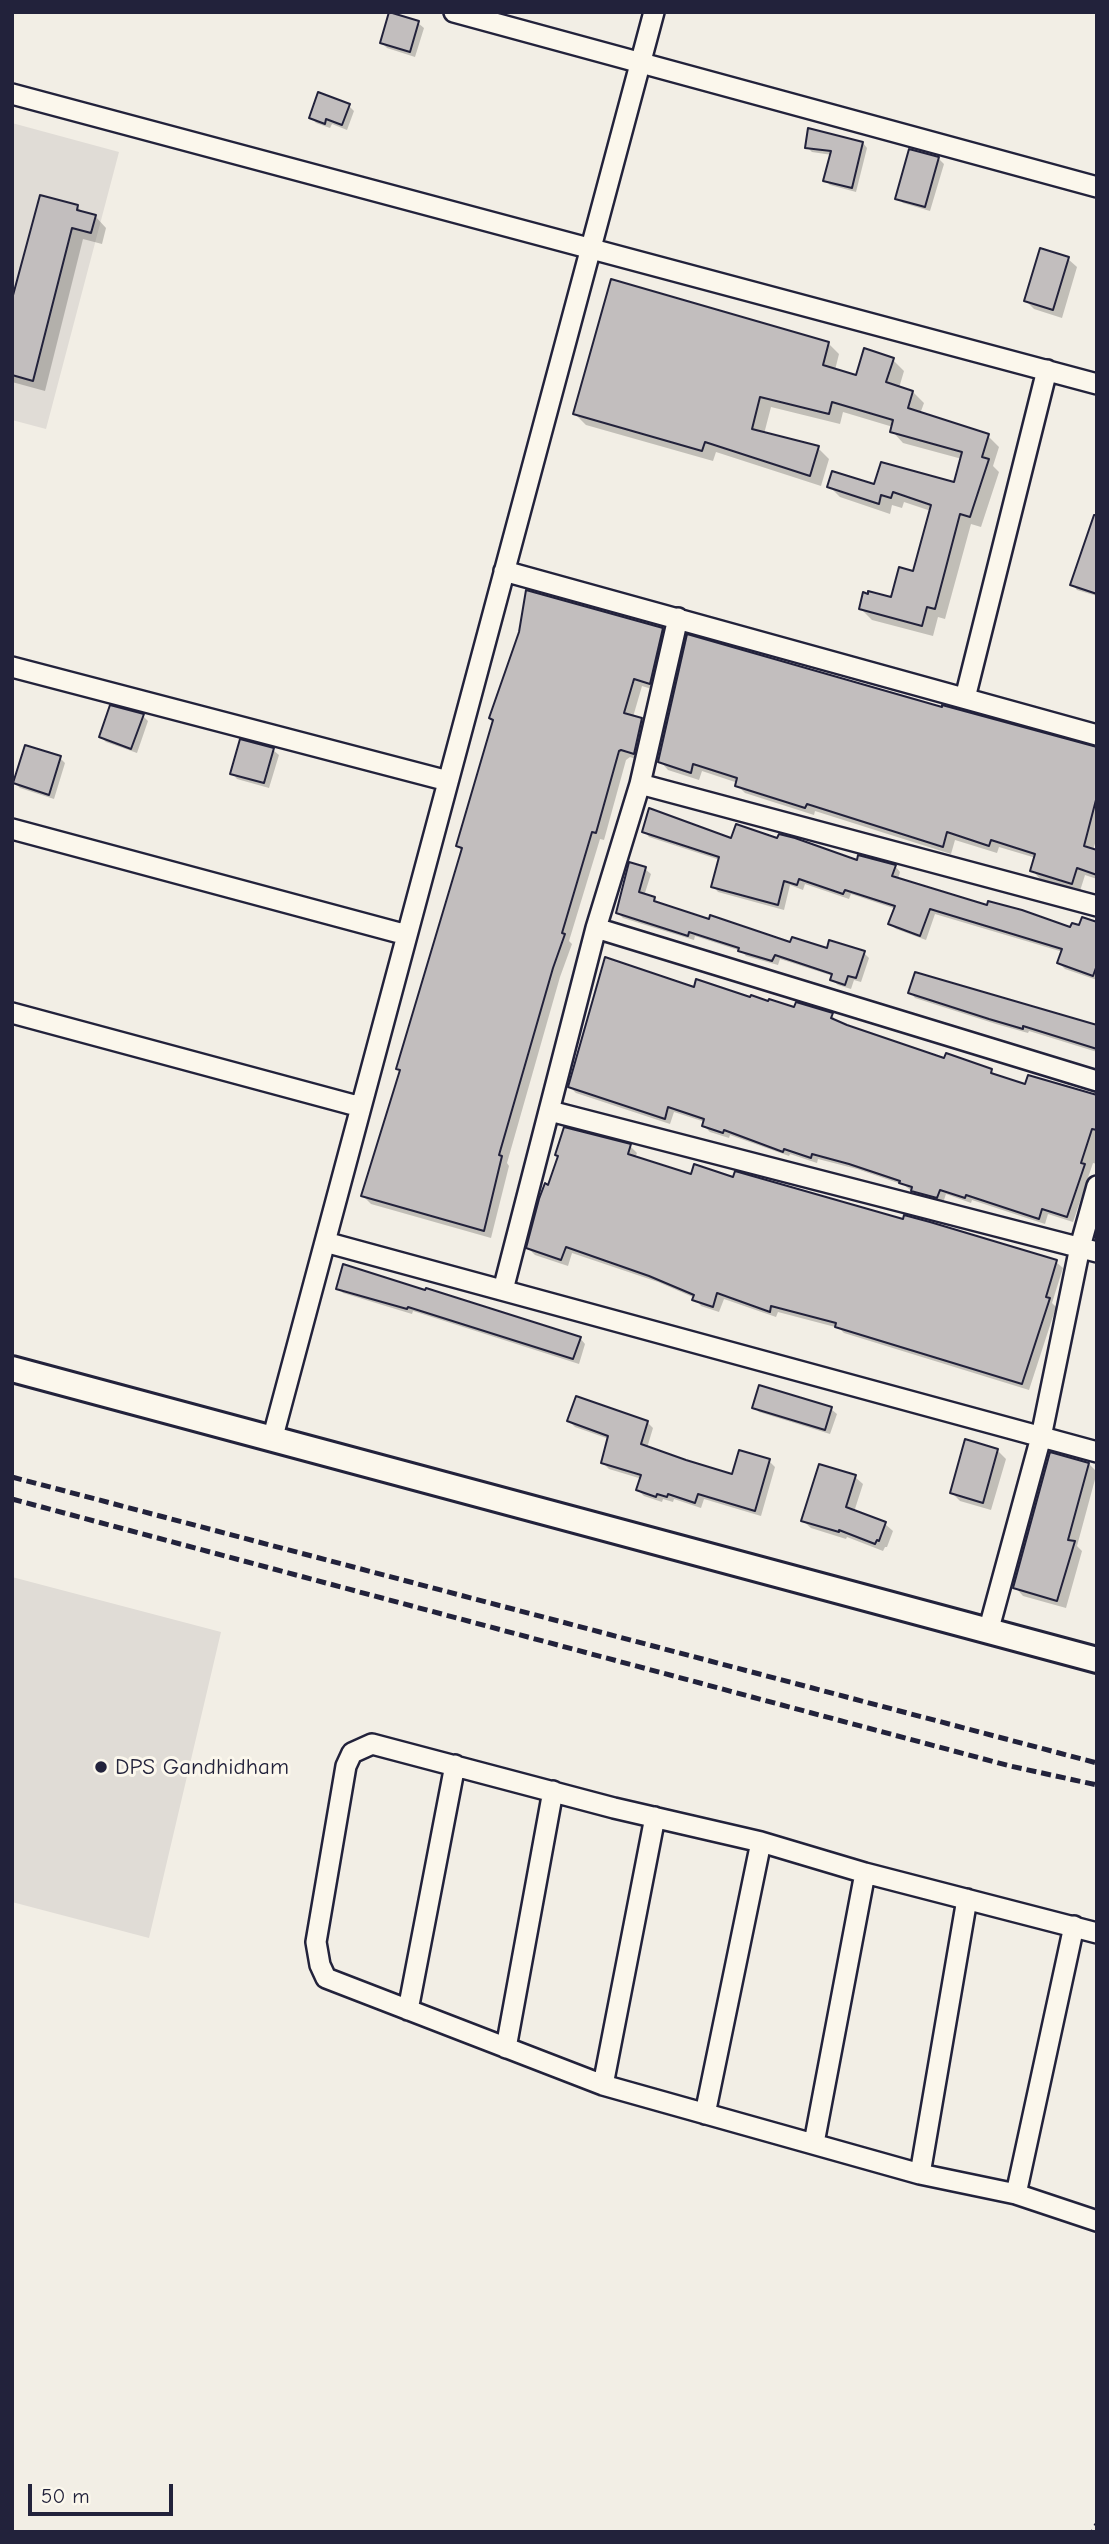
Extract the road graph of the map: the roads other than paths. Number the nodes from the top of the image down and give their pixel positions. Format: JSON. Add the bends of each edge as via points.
{"nodes":[{"id":1,"x":453,"y":12,"type":"edge"},
{"id":2,"x":654,"y":12,"type":"edge"},
{"id":3,"x":640,"y":64,"type":"junction"},
{"id":4,"x":12,"y":94,"type":"edge"},
{"id":5,"x":1097,"y":187,"type":"edge"},
{"id":6,"x":590,"y":248,"type":"junction"},
{"id":7,"x":1047,"y":370,"type":"junction"},
{"id":8,"x":1097,"y":384,"type":"edge"},
{"id":9,"x":504,"y":571,"type":"junction"},
{"id":10,"x":678,"y":618,"type":"junction"},
{"id":11,"x":12,"y":667,"type":"edge"},
{"id":12,"x":965,"y":698,"type":"junction"},
{"id":13,"x":1097,"y":734,"type":"edge"},
{"id":14,"x":448,"y":781,"type":"junction"},
{"id":15,"x":640,"y":784,"type":"junction"},
{"id":16,"x":12,"y":828,"type":"edge"},
{"id":17,"x":1097,"y":906,"type":"edge"},
{"id":18,"x":596,"y":928,"type":"junction"},
{"id":19,"x":407,"y":935,"type":"junction"},
{"id":20,"x":12,"y":1013,"type":"edge"},
{"id":21,"x":1097,"y":1081,"type":"edge"},
{"id":22,"x":361,"y":1107,"type":"junction"},
{"id":23,"x":550,"y":1111,"type":"junction"},
{"id":24,"x":1097,"y":1186,"type":"edge"},
{"id":25,"x":325,"y":1242,"type":"junction"},
{"id":26,"x":1088,"y":1250,"type":"edge"},
{"id":27,"x":503,"y":1290,"type":"junction"},
{"id":28,"x":12,"y":1369,"type":"edge"},
{"id":29,"x":1041,"y":1437,"type":"junction"},
{"id":30,"x":272,"y":1440,"type":"junction"},
{"id":31,"x":1097,"y":1452,"type":"edge"},
{"id":32,"x":988,"y":1632,"type":"junction"},
{"id":33,"x":1097,"y":1660,"type":"edge"},
{"id":34,"x":455,"y":1765,"type":"junction"},
{"id":35,"x":552,"y":1791,"type":"junction"},
{"id":36,"x":655,"y":1817,"type":"junction"},
{"id":37,"x":761,"y":1842,"type":"junction"},
{"id":38,"x":865,"y":1873,"type":"junction"},
{"id":39,"x":967,"y":1899,"type":"junction"},
{"id":40,"x":1074,"y":1926,"type":"junction"},
{"id":41,"x":1097,"y":1933,"type":"edge"},
{"id":42,"x":408,"y":2010,"type":"junction"},
{"id":43,"x":506,"y":2048,"type":"junction"},
{"id":44,"x":603,"y":2085,"type":"junction"},
{"id":45,"x":705,"y":2115,"type":"junction"},
{"id":46,"x":814,"y":2143,"type":"junction"},
{"id":47,"x":920,"y":2174,"type":"junction"},
{"id":48,"x":1016,"y":2194,"type":"junction"},
{"id":49,"x":1097,"y":2221,"type":"edge"}],
"edges":[{"from":1,"to":3,"type":"street"},
{"from":2,"to":3,"type":"street"},
{"from":3,"to":5,"type":"street"},
{"from":3,"to":6,"type":"street"},
{"from":4,"to":6,"type":"street"},
{"from":6,"to":7,"type":"street"},
{"from":6,"to":9,"type":"street"},
{"from":7,"to":8,"type":"street"},
{"from":7,"to":12,"type":"street"},
{"from":9,"to":10,"type":"street"},
{"from":9,"to":14,"type":"street"},
{"from":10,"to":12,"type":"street"},
{"from":10,"to":15,"type":"street"},
{"from":11,"to":14,"type":"street"},
{"from":12,"to":13,"type":"street"},
{"from":14,"to":19,"type":"street"},
{"from":15,"to":17,"type":"street"},
{"from":15,"to":18,"type":"street"},
{"from":16,"to":19,"type":"street"},
{"from":18,"to":21,"type":"street"},
{"from":18,"to":23,"type":"street"},
{"from":19,"to":22,"type":"street"},
{"from":20,"to":22,"type":"street"},
{"from":22,"to":25,"type":"street"},
{"from":23,"to":26,"type":"street"},
{"from":23,"to":27,"type":"street"},
{"from":24,"to":26,"type":"street"},
{"from":25,"to":27,"type":"street"},
{"from":25,"to":30,"type":"street"},
{"from":26,"to":29,"type":"street"},
{"from":27,"to":29,"type":"street"},
{"from":28,"to":30,"type":"main road"},
{"from":29,"to":31,"type":"street"},
{"from":29,"to":32,"type":"street"},
{"from":30,"to":32,"type":"main road"},
{"from":32,"to":33,"type":"main road"},
{"from":34,"to":35,"type":"street"},
{"from":34,"to":42,"type":"street"},
{"from":34,"to":42,"type":"street","via":[[372,1744],[352,1753],[346,1766],[316,1942],[320,1965],[326,1978]]},
{"from":35,"to":36,"type":"street"},
{"from":35,"to":43,"type":"street"},
{"from":36,"to":37,"type":"street"},
{"from":36,"to":44,"type":"street"},
{"from":37,"to":38,"type":"street"},
{"from":37,"to":45,"type":"street"},
{"from":38,"to":39,"type":"street"},
{"from":38,"to":46,"type":"street"},
{"from":39,"to":40,"type":"street"},
{"from":39,"to":47,"type":"street"},
{"from":40,"to":41,"type":"street"},
{"from":40,"to":48,"type":"street"},
{"from":42,"to":43,"type":"street"},
{"from":43,"to":44,"type":"street"},
{"from":44,"to":45,"type":"street"},
{"from":45,"to":46,"type":"street"},
{"from":46,"to":47,"type":"street"},
{"from":47,"to":48,"type":"street"},
{"from":48,"to":49,"type":"street"}]}
